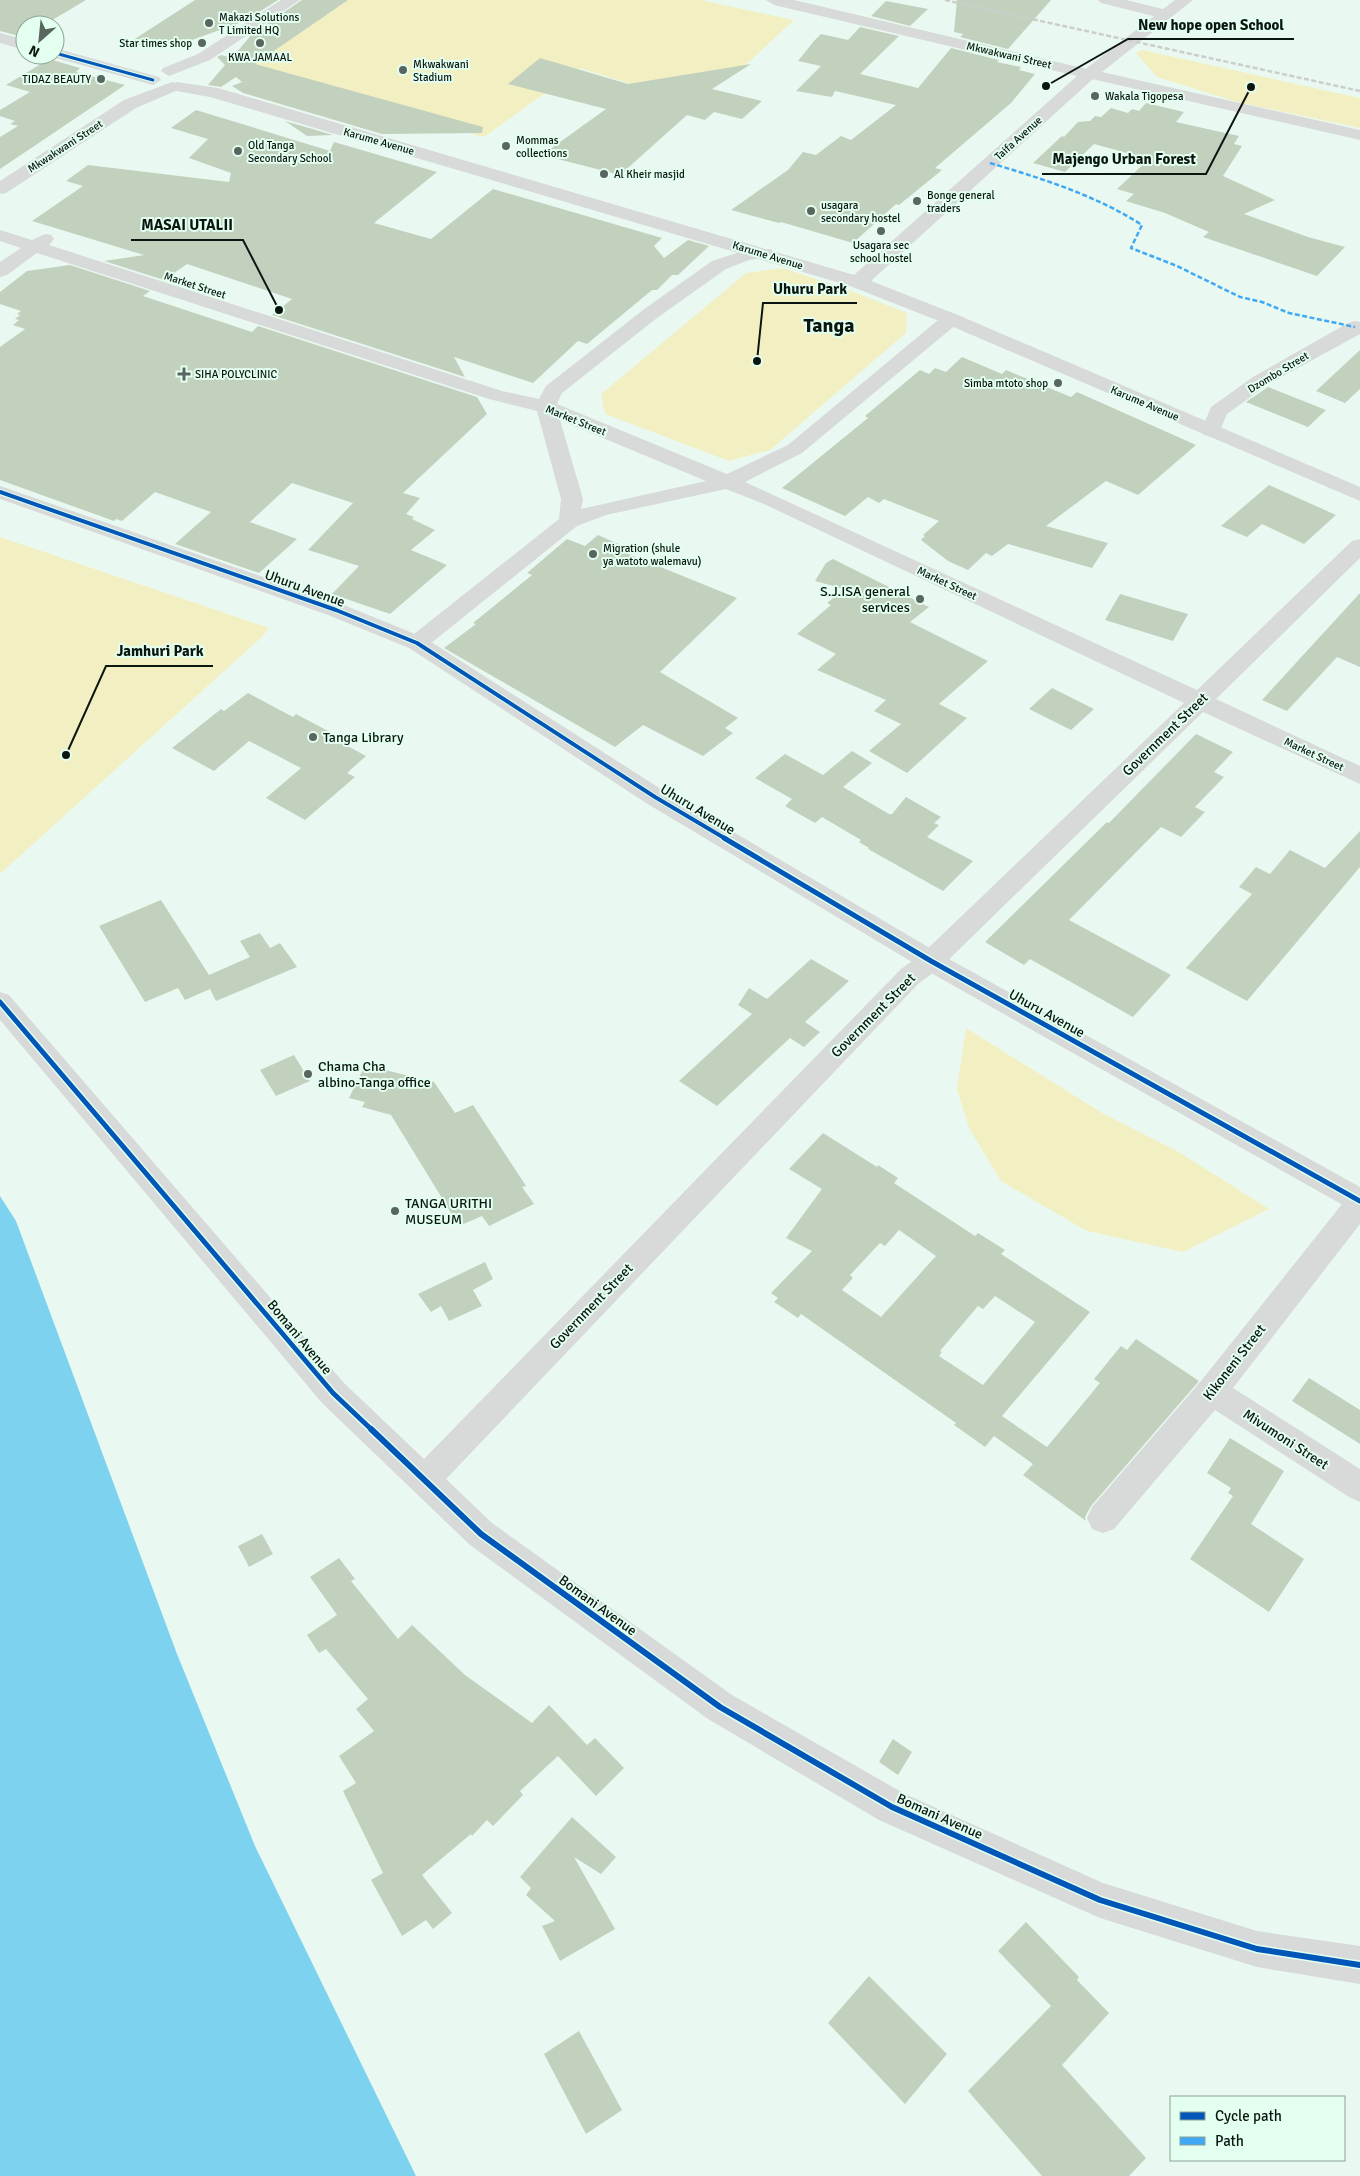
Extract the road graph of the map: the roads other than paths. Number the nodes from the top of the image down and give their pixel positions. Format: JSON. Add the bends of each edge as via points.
{"nodes":[{"id":1,"x":292,"y":0,"type":"edge"},
{"id":2,"x":774,"y":0,"type":"edge"},
{"id":3,"x":1106,"y":0,"type":"edge"},
{"id":4,"x":1185,"y":0,"type":"edge"},
{"id":5,"x":1165,"y":14,"type":"junction"},
{"id":6,"x":0,"y":38,"type":"edge"},
{"id":7,"x":15,"y":42,"type":"edge"},
{"id":8,"x":65,"y":56,"type":"edge"},
{"id":9,"x":1089,"y":74,"type":"junction"},
{"id":10,"x":171,"y":79,"type":"junction"},
{"id":11,"x":1360,"y":135,"type":"edge"},
{"id":12,"x":0,"y":189,"type":"edge"},
{"id":13,"x":0,"y":222,"type":"edge"},
{"id":14,"x":0,"y":235,"type":"edge"},
{"id":15,"x":41,"y":242,"type":"junction"},
{"id":16,"x":765,"y":254,"type":"junction"},
{"id":17,"x":0,"y":271,"type":"edge"},
{"id":18,"x":857,"y":282,"type":"junction"},
{"id":19,"x":951,"y":319,"type":"junction"},
{"id":20,"x":1360,"y":328,"type":"edge"},
{"id":21,"x":538,"y":405,"type":"junction"},
{"id":22,"x":1211,"y":431,"type":"junction"},
{"id":23,"x":728,"y":482,"type":"junction"},
{"id":24,"x":0,"y":492,"type":"edge"},
{"id":25,"x":1360,"y":495,"type":"edge"},
{"id":26,"x":569,"y":521,"type":"junction"},
{"id":27,"x":1360,"y":546,"type":"edge"},
{"id":28,"x":417,"y":644,"type":"junction"},
{"id":29,"x":1200,"y":700,"type":"junction"},
{"id":30,"x":1360,"y":776,"type":"edge"},
{"id":31,"x":931,"y":960,"type":"junction"},
{"id":32,"x":0,"y":1002,"type":"edge"},
{"id":33,"x":1360,"y":1201,"type":"edge"},
{"id":34,"x":1212,"y":1391,"type":"junction"},
{"id":35,"x":424,"y":1480,"type":"junction"},
{"id":36,"x":1360,"y":1487,"type":"edge"},
{"id":37,"x":1104,"y":1518,"type":"dead end"},
{"id":38,"x":1360,"y":1965,"type":"edge"}],
"edges":[{"from":1,"to":10,"type":"street","via":[[204,57],[196,71]]},
{"from":2,"to":9,"type":"street","name":"Mkwakwani Street"},
{"from":3,"to":5,"type":"street"},
{"from":4,"to":5,"type":"street","name":"Taifa Avenue"},
{"from":5,"to":9,"type":"street","name":"Taifa Avenue"},
{"from":6,"to":7,"type":"street"},
{"from":8,"to":10,"type":"street","name":"Karume Avenue","via":[[117,70]]},
{"from":9,"to":11,"type":"street","name":"Mkwakwani Street"},
{"from":9,"to":18,"type":"street","name":"Taifa Avenue"},
{"from":10,"to":12,"type":"street","name":"Mkwakwani Street"},
{"from":10,"to":16,"type":"street","name":"Karume Avenue"},
{"from":13,"to":15,"type":"street","name":"Market Street"},
{"from":14,"to":15,"type":"street","name":"Market Street"},
{"from":15,"to":17,"type":"street"},
{"from":15,"to":21,"type":"street","name":"Market Street","via":[[496,395]]},
{"from":16,"to":18,"type":"street","name":"Karume Avenue"},
{"from":16,"to":21,"type":"street","via":[[729,260],[553,390]]},
{"from":18,"to":19,"type":"street","name":"Karume Avenue"},
{"from":19,"to":22,"type":"street","name":"Karume Avenue"},
{"from":19,"to":23,"type":"street","via":[[795,449]]},
{"from":20,"to":22,"type":"street","name":"Dzombo Street","via":[[1355,327],[1260,381],[1218,411]]},
{"from":21,"to":23,"type":"street","name":"Market Street"},
{"from":21,"to":26,"type":"street","via":[[572,499]]},
{"from":22,"to":25,"type":"street","name":"Karume Avenue"},
{"from":23,"to":26,"type":"street","via":[[600,510]]},
{"from":23,"to":29,"type":"street","name":"Market Street"},
{"from":24,"to":28,"type":"street","name":"Uhuru Avenue","via":[[336,610]]},
{"from":26,"to":28,"type":"street"},
{"from":27,"to":29,"type":"street","name":"Government Street"},
{"from":28,"to":31,"type":"street","name":"Uhuru Avenue","via":[[655,797]]},
{"from":29,"to":30,"type":"street","name":"Market Street"},
{"from":29,"to":31,"type":"street","name":"Government Street"},
{"from":31,"to":33,"type":"street","name":"Uhuru Avenue"},
{"from":31,"to":35,"type":"street","name":"Government Street","via":[[910,976]]},
{"from":32,"to":35,"type":"street","name":"Bomani Avenue","via":[[333,1393]]},
{"from":33,"to":34,"type":"street","name":"Kikoneni Street"},
{"from":34,"to":36,"type":"street","name":"Mivumoni Street"},
{"from":34,"to":37,"type":"street","name":"Kikoneni Street"},
{"from":35,"to":38,"type":"street","name":"Bomani Avenue","via":[[481,1534],[720,1707],[892,1807],[1100,1900],[1257,1949]]}]}
